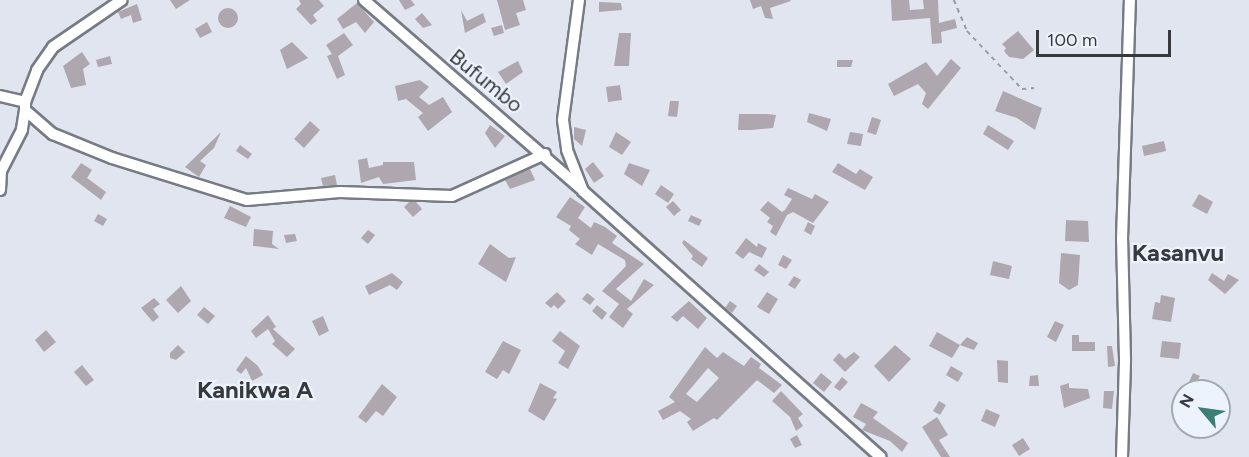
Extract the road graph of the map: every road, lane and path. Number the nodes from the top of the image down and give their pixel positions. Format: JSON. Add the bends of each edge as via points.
{"nodes":[{"id":1,"x":122,"y":0,"type":"edge"},
{"id":2,"x":364,"y":0,"type":"edge"},
{"id":3,"x":579,"y":0,"type":"edge"},
{"id":4,"x":954,"y":0,"type":"edge"},
{"id":5,"x":1130,"y":0,"type":"edge"},
{"id":6,"x":1034,"y":88,"type":"dead end"},
{"id":7,"x":0,"y":96,"type":"edge"},
{"id":8,"x":25,"y":106,"type":"junction"},
{"id":9,"x":545,"y":154,"type":"junction"},
{"id":10,"x":0,"y":190,"type":"edge"},
{"id":11,"x":583,"y":190,"type":"junction"},
{"id":12,"x":881,"y":457,"type":"edge"},
{"id":13,"x":1122,"y":457,"type":"edge"}],
"edges":[{"from":1,"to":8,"type":"street","via":[[53,47],[37,70]]},
{"from":2,"to":9,"type":"street","name":"Bufumbo","via":[[467,93]]},
{"from":3,"to":11,"type":"street","via":[[563,120],[567,150]]},
{"from":4,"to":6,"type":"path","via":[[967,31],[1022,89]]},
{"from":5,"to":13,"type":"street","via":[[1122,239]]},
{"from":7,"to":8,"type":"street"},
{"from":8,"to":9,"type":"street","via":[[53,134],[112,158],[247,200],[340,192],[452,196]]},
{"from":8,"to":10,"type":"street","via":[[22,130],[2,171]]},
{"from":9,"to":11,"type":"street","name":"Bufumbo"},
{"from":11,"to":12,"type":"street","name":"Bufumbo"}]}
